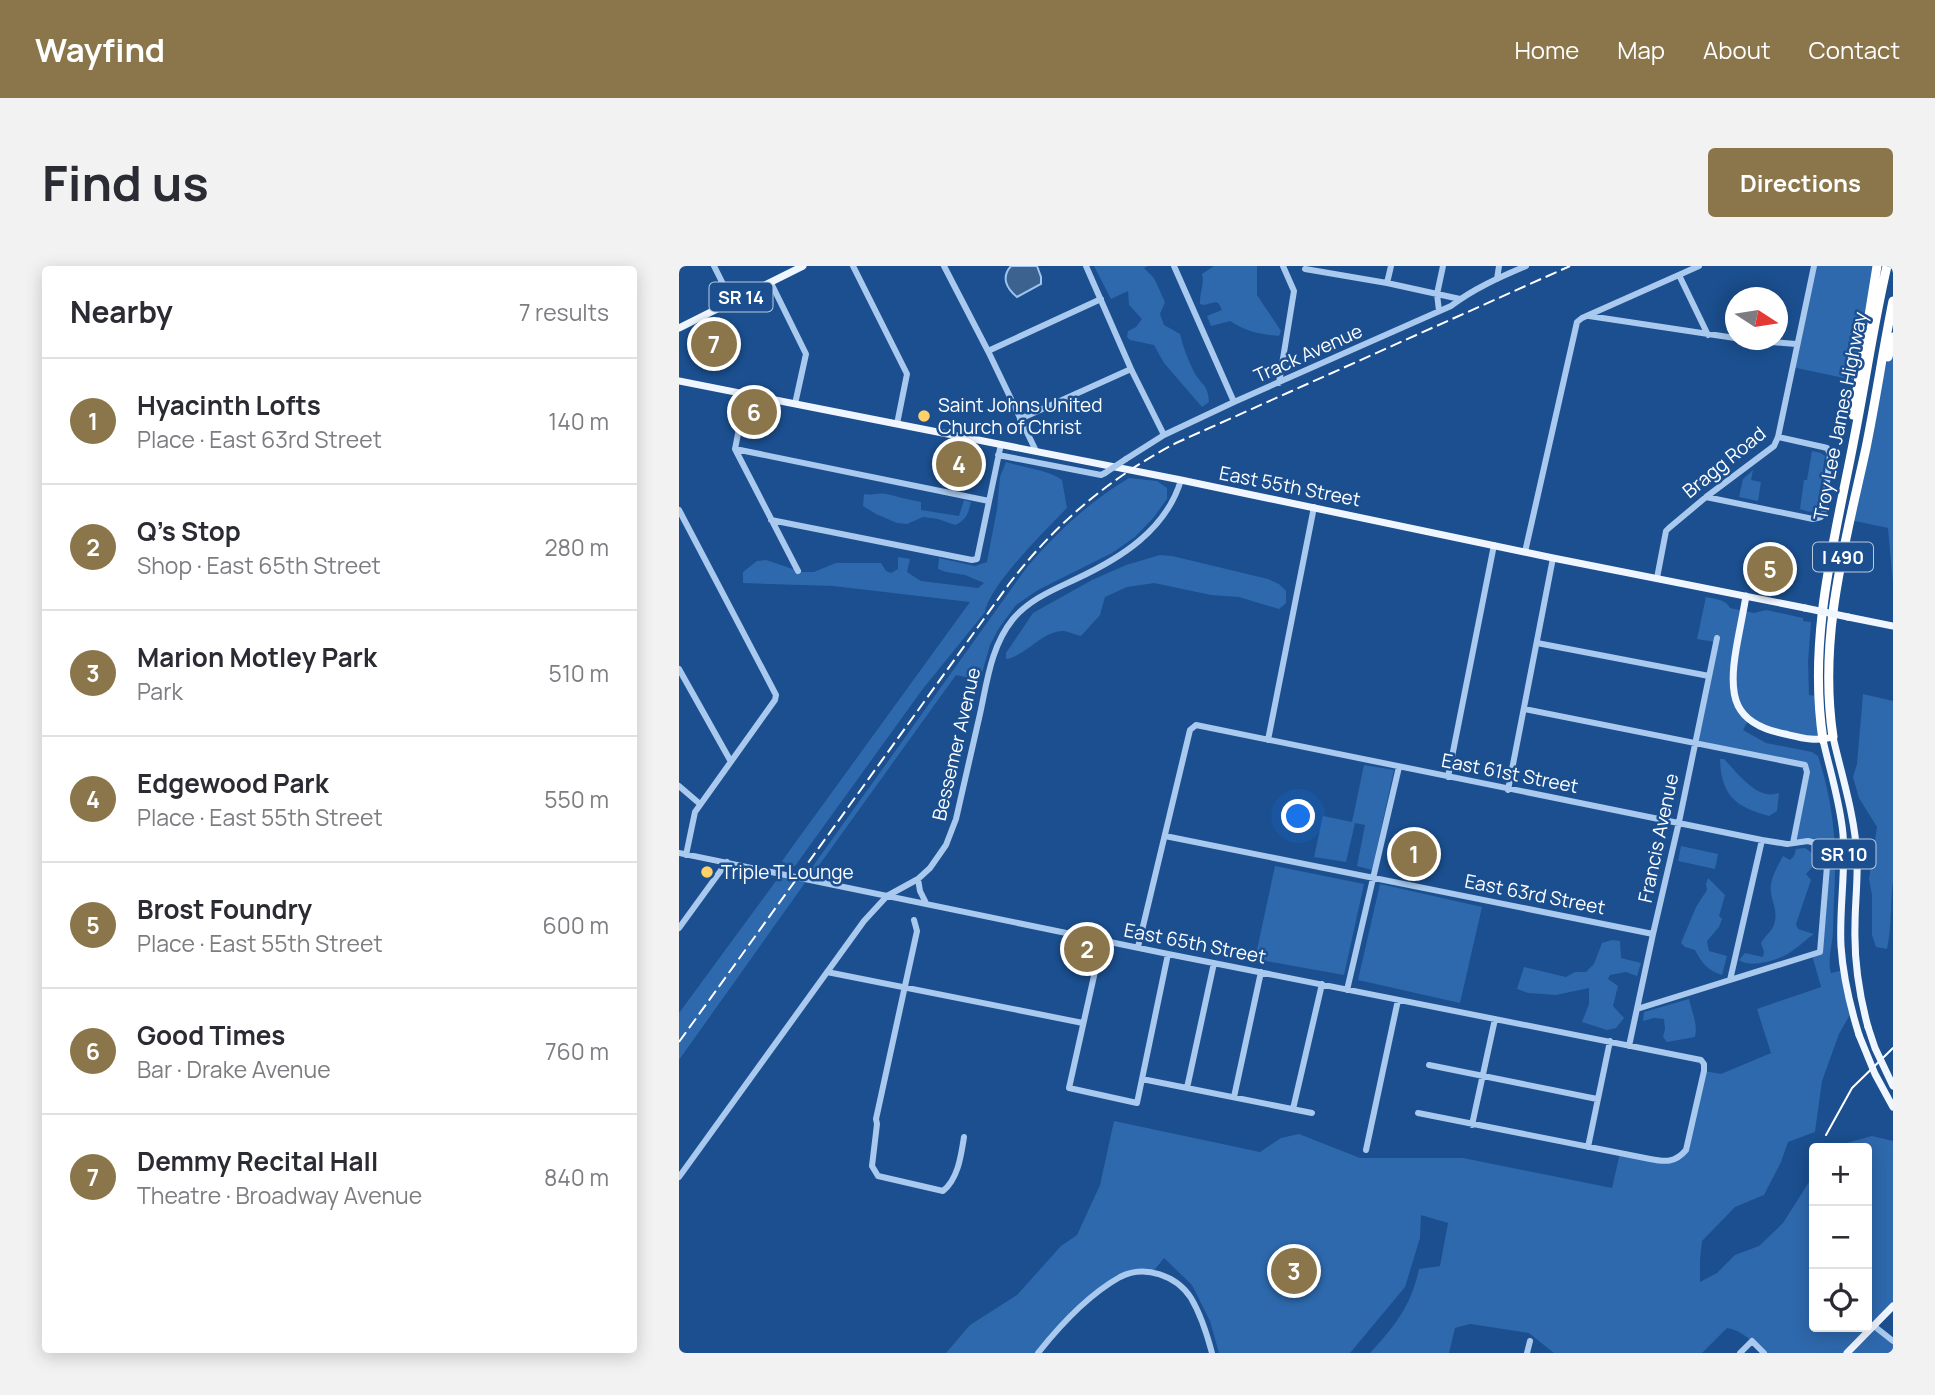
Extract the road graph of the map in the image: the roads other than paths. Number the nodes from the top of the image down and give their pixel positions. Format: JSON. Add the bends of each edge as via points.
{"nodes":[{"id":1,"x":714,"y":266,"type":"edge"},
{"id":2,"x":803,"y":266,"type":"edge"},
{"id":3,"x":852,"y":266,"type":"edge"},
{"id":4,"x":944,"y":266,"type":"edge"},
{"id":5,"x":1086,"y":266,"type":"edge"},
{"id":6,"x":1174,"y":266,"type":"edge"},
{"id":7,"x":1283,"y":266,"type":"edge"},
{"id":8,"x":1391,"y":266,"type":"edge"},
{"id":9,"x":1443,"y":266,"type":"edge"},
{"id":10,"x":1499,"y":266,"type":"edge"},
{"id":11,"x":1526,"y":266,"type":"edge"},
{"id":12,"x":1699,"y":266,"type":"edge"},
{"id":13,"x":1814,"y":266,"type":"edge"},
{"id":14,"x":1877,"y":266,"type":"edge"},
{"id":15,"x":1887,"y":266,"type":"edge"},
{"id":16,"x":1305,"y":269,"type":"dead end"},
{"id":17,"x":1679,"y":275,"type":"junction"},
{"id":18,"x":1497,"y":279,"type":"junction"},
{"id":19,"x":771,"y":283,"type":"junction"},
{"id":20,"x":1387,"y":283,"type":"junction"},
{"id":21,"x":1437,"y":294,"type":"junction"},
{"id":22,"x":1101,"y":299,"type":"junction"},
{"id":23,"x":1460,"y":299,"type":"junction"},
{"id":24,"x":1893,"y":301,"type":"edge"},
{"id":25,"x":732,"y":302,"type":"junction"},
{"id":26,"x":1439,"y":312,"type":"junction"},
{"id":27,"x":1587,"y":316,"type":"junction"},
{"id":28,"x":679,"y":328,"type":"edge"},
{"id":29,"x":1708,"y":335,"type":"junction"},
{"id":30,"x":1725,"y":337,"type":"edge"},
{"id":31,"x":1893,"y":337,"type":"edge"},
{"id":32,"x":1788,"y":343,"type":"edge"},
{"id":33,"x":1796,"y":344,"type":"junction"},
{"id":34,"x":988,"y":351,"type":"junction"},
{"id":35,"x":1131,"y":369,"type":"junction"},
{"id":36,"x":679,"y":381,"type":"edge"},
{"id":37,"x":1279,"y":383,"type":"junction"},
{"id":38,"x":746,"y":394,"type":"junction"},
{"id":39,"x":1234,"y":402,"type":"junction"},
{"id":40,"x":795,"y":404,"type":"junction"},
{"id":41,"x":1020,"y":419,"type":"junction"},
{"id":42,"x":897,"y":424,"type":"junction"},
{"id":43,"x":1870,"y":430,"type":"junction"},
{"id":44,"x":1164,"y":435,"type":"junction"},
{"id":45,"x":1777,"y":438,"type":"junction"},
{"id":46,"x":1001,"y":444,"type":"junction"},
{"id":47,"x":735,"y":449,"type":"junction"},
{"id":48,"x":1036,"y":451,"type":"junction"},
{"id":49,"x":999,"y":454,"type":"junction"},
{"id":50,"x":1181,"y":480,"type":"junction"},
{"id":51,"x":1844,"y":486,"type":"junction"},
{"id":52,"x":1706,"y":497,"type":"junction"},
{"id":53,"x":989,"y":501,"type":"junction"},
{"id":54,"x":1314,"y":507,"type":"junction"},
{"id":55,"x":679,"y":510,"type":"edge"},
{"id":56,"x":771,"y":520,"type":"junction"},
{"id":57,"x":1494,"y":545,"type":"junction"},
{"id":58,"x":1525,"y":552,"type":"junction"},
{"id":59,"x":1553,"y":558,"type":"junction"},
{"id":60,"x":799,"y":571,"type":"dead end"},
{"id":61,"x":1657,"y":578,"type":"junction"},
{"id":62,"x":1746,"y":596,"type":"junction"},
{"id":63,"x":1893,"y":626,"type":"edge"},
{"id":64,"x":1717,"y":638,"type":"dead end"},
{"id":65,"x":1537,"y":643,"type":"junction"},
{"id":66,"x":679,"y":669,"type":"edge"},
{"id":67,"x":1709,"y":676,"type":"junction"},
{"id":68,"x":1524,"y":709,"type":"junction"},
{"id":69,"x":1828,"y":738,"type":"junction"},
{"id":70,"x":1268,"y":740,"type":"junction"},
{"id":71,"x":1695,"y":743,"type":"junction"},
{"id":72,"x":730,"y":760,"type":"junction"},
{"id":73,"x":1399,"y":767,"type":"junction"},
{"id":74,"x":1448,"y":777,"type":"junction"},
{"id":75,"x":679,"y":786,"type":"edge"},
{"id":76,"x":1508,"y":790,"type":"junction"},
{"id":77,"x":699,"y":804,"type":"junction"},
{"id":78,"x":1679,"y":822,"type":"junction"},
{"id":79,"x":1165,"y":836,"type":"junction"},
{"id":80,"x":1762,"y":840,"type":"junction"},
{"id":81,"x":1793,"y":843,"type":"junction"},
{"id":82,"x":682,"y":854,"type":"edge"},
{"id":83,"x":727,"y":862,"type":"junction"},
{"id":84,"x":918,"y":879,"type":"junction"},
{"id":85,"x":1374,"y":879,"type":"junction"},
{"id":86,"x":887,"y":896,"type":"junction"},
{"id":87,"x":926,"y":903,"type":"junction"},
{"id":88,"x":914,"y":919,"type":"dead end"},
{"id":89,"x":679,"y":928,"type":"edge"},
{"id":90,"x":1653,"y":933,"type":"junction"},
{"id":91,"x":1102,"y":940,"type":"junction"},
{"id":92,"x":1138,"y":947,"type":"junction"},
{"id":93,"x":1168,"y":954,"type":"junction"},
{"id":94,"x":1214,"y":963,"type":"junction"},
{"id":95,"x":827,"y":972,"type":"junction"},
{"id":96,"x":1261,"y":972,"type":"junction"},
{"id":97,"x":1730,"y":980,"type":"junction"},
{"id":98,"x":1322,"y":984,"type":"junction"},
{"id":99,"x":905,"y":988,"type":"junction"},
{"id":100,"x":1347,"y":990,"type":"junction"},
{"id":101,"x":1398,"y":1000,"type":"junction"},
{"id":102,"x":1637,"y":1009,"type":"junction"},
{"id":103,"x":1495,"y":1019,"type":"junction"},
{"id":104,"x":1083,"y":1023,"type":"junction"},
{"id":105,"x":1610,"y":1041,"type":"junction"},
{"id":106,"x":1629,"y":1045,"type":"junction"},
{"id":107,"x":1429,"y":1065,"type":"dead end"},
{"id":108,"x":1483,"y":1076,"type":"junction"},
{"id":109,"x":1142,"y":1079,"type":"junction"},
{"id":110,"x":1893,"y":1086,"type":"edge"},
{"id":111,"x":1187,"y":1088,"type":"junction"},
{"id":112,"x":1234,"y":1097,"type":"junction"},
{"id":113,"x":1597,"y":1099,"type":"junction"},
{"id":114,"x":1893,"y":1107,"type":"edge"},
{"id":115,"x":1293,"y":1109,"type":"junction"},
{"id":116,"x":1312,"y":1113,"type":"dead end"},
{"id":117,"x":1418,"y":1113,"type":"dead end"},
{"id":118,"x":1472,"y":1125,"type":"junction"},
{"id":119,"x":964,"y":1137,"type":"dead end"},
{"id":120,"x":1588,"y":1147,"type":"junction"},
{"id":121,"x":1366,"y":1150,"type":"dead end"},
{"id":122,"x":679,"y":1177,"type":"edge"},
{"id":123,"x":1893,"y":1306,"type":"edge"},
{"id":124,"x":1874,"y":1326,"type":"junction"},
{"id":125,"x":1530,"y":1341,"type":"dead end"},
{"id":126,"x":1893,"y":1341,"type":"edge"},
{"id":127,"x":1038,"y":1353,"type":"edge"},
{"id":128,"x":1212,"y":1353,"type":"edge"},
{"id":129,"x":1527,"y":1353,"type":"edge"},
{"id":130,"x":1739,"y":1353,"type":"edge"},
{"id":131,"x":1763,"y":1353,"type":"edge"},
{"id":132,"x":1847,"y":1353,"type":"edge"}],
"edges":[{"from":1,"to":25,"type":"street"},
{"from":2,"to":19,"type":"main road","number":"SR 14"},
{"from":3,"to":42,"type":"street","via":[[907,374]]},
{"from":4,"to":34,"type":"street"},
{"from":5,"to":22,"type":"street"},
{"from":6,"to":39,"type":"street"},
{"from":7,"to":37,"type":"street","via":[[1294,291]]},
{"from":8,"to":20,"type":"street"},
{"from":9,"to":21,"type":"street"},
{"from":10,"to":18,"type":"street"},
{"from":11,"to":18,"type":"street","name":"Track Avenue"},
{"from":12,"to":17,"type":"street"},
{"from":13,"to":33,"type":"street"},
{"from":14,"to":51,"type":"highway"},
{"from":15,"to":51,"type":"highway","name":"Troy Lee James Highway","number":"I 490"},
{"from":16,"to":20,"type":"street"},
{"from":17,"to":27,"type":"street"},
{"from":17,"to":29,"type":"street"},
{"from":18,"to":23,"type":"street","name":"Track Avenue"},
{"from":19,"to":25,"type":"main road","number":"SR 14"},
{"from":19,"to":40,"type":"street","via":[[806,354]]},
{"from":20,"to":21,"type":"street"},
{"from":21,"to":23,"type":"street"},
{"from":21,"to":26,"type":"street"},
{"from":22,"to":34,"type":"street"},
{"from":22,"to":35,"type":"street"},
{"from":23,"to":26,"type":"street","name":"Track Avenue"},
{"from":24,"to":43,"type":"highway","name":"Troy Lee James Highway","number":"I 490"},
{"from":25,"to":28,"type":"main road","number":"SR 14"},
{"from":26,"to":37,"type":"street","name":"Track Avenue"},
{"from":27,"to":29,"type":"street"},
{"from":27,"to":58,"type":"street","via":[[1575,326]]},
{"from":29,"to":30,"type":"street"},
{"from":31,"to":43,"type":"highway"},
{"from":32,"to":33,"type":"street"},
{"from":33,"to":45,"type":"street"},
{"from":34,"to":41,"type":"street"},
{"from":35,"to":41,"type":"street"},
{"from":35,"to":44,"type":"street"},
{"from":36,"to":38,"type":"main road","name":"East 55th Street"},
{"from":37,"to":39,"type":"street","name":"Track Avenue"},
{"from":38,"to":40,"type":"main road","name":"East 55th Street"},
{"from":38,"to":47,"type":"street"},
{"from":39,"to":44,"type":"street","name":"Track Avenue"},
{"from":40,"to":42,"type":"main road","name":"East 55th Street"},
{"from":41,"to":48,"type":"street"},
{"from":42,"to":46,"type":"main road","name":"East 55th Street"},
{"from":43,"to":69,"type":"highway","name":"Troy Lee James Highway","number":"I 490","via":[[1831,621]]},
{"from":44,"to":49,"type":"street","name":"Track Avenue","bridge":true,"via":[[1101,475]]},
{"from":45,"to":52,"type":"street","name":"Bragg Road","via":[[1774,446]]},
{"from":45,"to":52,"type":"street","name":"Bragg Road","via":[[1823,447],[1830,454],[1821,517]]},
{"from":46,"to":48,"type":"main road","name":"East 55th Street"},
{"from":46,"to":49,"type":"street"},
{"from":47,"to":53,"type":"street"},
{"from":47,"to":56,"type":"street"},
{"from":48,"to":50,"type":"main road","name":"East 55th Street"},
{"from":49,"to":53,"type":"street"},
{"from":50,"to":54,"type":"main road","name":"East 55th Street"},
{"from":50,"to":84,"type":"street","name":"Bessemer Avenue","via":[[1169,507],[1139,542],[1106,565],[1035,600],[1005,630],[992,661],[952,832],[939,856]]},
{"from":51,"to":69,"type":"highway","name":"Troy Lee James Highway","number":"I 490","via":[[1819,637],[1817,679]]},
{"from":52,"to":61,"type":"street","name":"Bragg Road","via":[[1667,531]]},
{"from":53,"to":56,"type":"street","via":[[977,559],[972,560]]},
{"from":54,"to":57,"type":"main road","name":"East 55th Street"},
{"from":54,"to":70,"type":"street"},
{"from":55,"to":72,"type":"street","via":[[776,695]]},
{"from":56,"to":60,"type":"street"},
{"from":57,"to":58,"type":"main road","name":"East 55th Street"},
{"from":57,"to":74,"type":"street"},
{"from":58,"to":59,"type":"main road","name":"East 55th Street"},
{"from":59,"to":61,"type":"main road","name":"East 55th Street"},
{"from":59,"to":65,"type":"street"},
{"from":61,"to":62,"type":"main road","name":"East 55th Street"},
{"from":62,"to":63,"type":"main road","name":"East 55th Street","bridge":true},
{"from":62,"to":69,"type":"main road","via":[[1732,676],[1737,704],[1765,729]]},
{"from":64,"to":67,"type":"street","name":"Francis Avenue"},
{"from":65,"to":67,"type":"street"},
{"from":65,"to":68,"type":"street"},
{"from":66,"to":72,"type":"street"},
{"from":67,"to":71,"type":"street","name":"Francis Avenue"},
{"from":68,"to":71,"type":"street"},
{"from":68,"to":76,"type":"street"},
{"from":69,"to":110,"type":"main road","number":"SR 10","bridge":true,"via":[[1848,796],[1855,838],[1859,988],[1875,1048]]},
{"from":69,"to":114,"type":"main road","number":"SR 10","bridge":true,"via":[[1843,832],[1841,946],[1847,990],[1859,1035]]},
{"from":70,"to":73,"type":"street","name":"East 61st Street"},
{"from":70,"to":79,"type":"street","name":"East 61st Street","via":[[1196,725],[1190,730]]},
{"from":71,"to":78,"type":"street","name":"Francis Avenue"},
{"from":71,"to":81,"type":"street","via":[[1807,768]]},
{"from":72,"to":77,"type":"street"},
{"from":73,"to":74,"type":"street","name":"East 61st Street"},
{"from":73,"to":85,"type":"street"},
{"from":74,"to":76,"type":"street","name":"East 61st Street"},
{"from":75,"to":77,"type":"street"},
{"from":76,"to":78,"type":"street","name":"East 61st Street"},
{"from":77,"to":82,"type":"street"},
{"from":78,"to":80,"type":"street","name":"East 61st Street"},
{"from":78,"to":90,"type":"street","name":"Francis Avenue"},
{"from":79,"to":85,"type":"street","name":"East 63rd Street"},
{"from":79,"to":92,"type":"street"},
{"from":80,"to":81,"type":"street","name":"East 61st Street"},
{"from":80,"to":97,"type":"street"},
{"from":81,"to":97,"type":"street","name":"East 61st Street","via":[[1826,846],[1821,951]]},
{"from":82,"to":83,"type":"street","name":"East 65th Street"},
{"from":83,"to":86,"type":"street","name":"East 65th Street"},
{"from":83,"to":89,"type":"street"},
{"from":84,"to":86,"type":"street","name":"Bessemer Avenue"},
{"from":84,"to":87,"type":"street"},
{"from":85,"to":90,"type":"street","name":"East 63rd Street"},
{"from":85,"to":100,"type":"street"},
{"from":86,"to":87,"type":"street","name":"East 65th Street"},
{"from":86,"to":95,"type":"street","name":"Bessemer Avenue"},
{"from":87,"to":91,"type":"street","name":"East 65th Street"},
{"from":88,"to":99,"type":"street","via":[[918,928]]},
{"from":90,"to":102,"type":"street","name":"Francis Avenue"},
{"from":91,"to":92,"type":"street","name":"East 65th Street"},
{"from":91,"to":104,"type":"street"},
{"from":92,"to":93,"type":"street","name":"East 65th Street"},
{"from":93,"to":94,"type":"street","name":"East 65th Street"},
{"from":93,"to":109,"type":"street"},
{"from":94,"to":96,"type":"street","name":"East 65th Street"},
{"from":94,"to":111,"type":"street"},
{"from":95,"to":99,"type":"street"},
{"from":95,"to":122,"type":"street","name":"Bessemer Avenue"},
{"from":96,"to":98,"type":"street","name":"East 65th Street"},
{"from":96,"to":112,"type":"street"},
{"from":97,"to":102,"type":"street"},
{"from":98,"to":100,"type":"street","name":"East 65th Street"},
{"from":98,"to":115,"type":"street"},
{"from":99,"to":104,"type":"street"},
{"from":99,"to":119,"type":"street","via":[[876,1119],[872,1166],[878,1176],[943,1191],[955,1174]]},
{"from":100,"to":101,"type":"street","name":"East 65th Street"},
{"from":101,"to":103,"type":"street","name":"East 65th Street"},
{"from":101,"to":121,"type":"street"},
{"from":102,"to":106,"type":"street","name":"Francis Avenue"},
{"from":103,"to":105,"type":"street","name":"East 65th Street"},
{"from":103,"to":108,"type":"street"},
{"from":104,"to":109,"type":"street","via":[[1069,1088],[1137,1103]]},
{"from":105,"to":106,"type":"street","name":"East 65th Street"},
{"from":105,"to":113,"type":"street"},
{"from":106,"to":120,"type":"street","name":"East 65th Street","via":[[1704,1064],[1686,1150],[1664,1162]]},
{"from":107,"to":108,"type":"street"},
{"from":108,"to":113,"type":"street"},
{"from":108,"to":118,"type":"street"},
{"from":109,"to":111,"type":"street"},
{"from":111,"to":112,"type":"street"},
{"from":112,"to":115,"type":"street"},
{"from":113,"to":120,"type":"street"},
{"from":115,"to":116,"type":"street"},
{"from":117,"to":118,"type":"street"},
{"from":118,"to":120,"type":"street"},
{"from":123,"to":124,"type":"main road"},
{"from":124,"to":126,"type":"street"},
{"from":124,"to":132,"type":"main road"},
{"from":125,"to":129,"type":"street"},
{"from":127,"to":128,"type":"street","via":[[1068,1318],[1122,1276],[1135,1273],[1155,1273],[1182,1287],[1199,1313]]},
{"from":130,"to":131,"type":"street","via":[[1752,1341]]}]}
